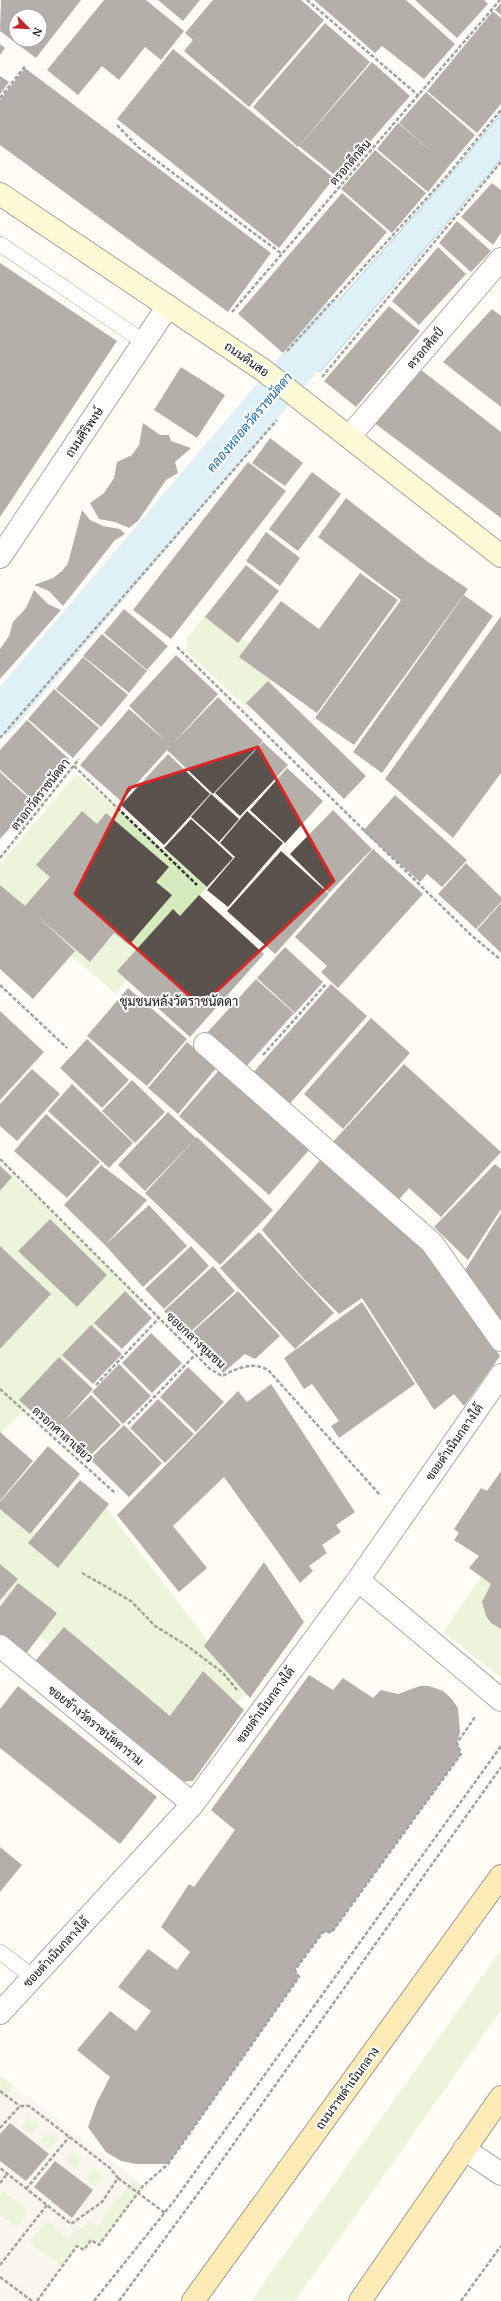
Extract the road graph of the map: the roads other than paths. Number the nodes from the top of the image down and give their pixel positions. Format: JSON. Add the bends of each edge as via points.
{"nodes":[{"id":1,"x":0,"y":194,"type":"edge"},
{"id":2,"x":0,"y":244,"type":"edge"},
{"id":3,"x":497,"y":273,"type":"edge"},
{"id":4,"x":168,"y":306,"type":"junction"},
{"id":5,"x":144,"y":342,"type":"junction"},
{"id":6,"x":349,"y":437,"type":"junction"},
{"id":7,"x":501,"y":556,"type":"edge"},
{"id":8,"x":0,"y":558,"type":"edge"},
{"id":9,"x":205,"y":1044,"type":"dead end"},
{"id":10,"x":501,"y":1340,"type":"edge"},
{"id":11,"x":501,"y":1375,"type":"edge"},
{"id":12,"x":358,"y":1580,"type":"junction"},
{"id":13,"x":0,"y":1646,"type":"edge"},
{"id":14,"x":497,"y":1696,"type":"edge"},
{"id":15,"x":193,"y":1804,"type":"junction"},
{"id":16,"x":501,"y":1876,"type":"edge"},
{"id":17,"x":0,"y":1952,"type":"edge"},
{"id":18,"x":33,"y":1977,"type":"junction"},
{"id":19,"x":0,"y":2013,"type":"edge"},
{"id":20,"x":501,"y":2097,"type":"edge"},
{"id":21,"x":464,"y":2149,"type":"junction"},
{"id":22,"x":501,"y":2174,"type":"edge"},
{"id":23,"x":193,"y":2301,"type":"edge"},
{"id":24,"x":360,"y":2301,"type":"edge"}],
"edges":[{"from":1,"to":4,"type":"main road","name":"ถนนดินสอ"},
{"from":2,"to":5,"type":"lane"},
{"from":3,"to":6,"type":"street","name":"ตรอกศิลป์"},
{"from":4,"to":5,"type":"street","name":"ถนนศิริพงษ์"},
{"from":4,"to":6,"type":"main road","name":"ถนนดินสอ","via":[[263,370]]},
{"from":5,"to":8,"type":"street","name":"ถนนศิริพงษ์"},
{"from":6,"to":7,"type":"main road","name":"ถนนดินสอ"},
{"from":9,"to":10,"type":"street","via":[[432,1243]]},
{"from":11,"to":12,"type":"street","name":"ซอยดำเนินกลางใต้"},
{"from":12,"to":14,"type":"street"},
{"from":12,"to":15,"type":"street","name":"ซอยดำเนินกลางใต้"},
{"from":13,"to":15,"type":"street","name":"ซอยข้างวัดราชนัดดาราม"},
{"from":15,"to":18,"type":"street","name":"ซอยดำเนินกลางใต้"},
{"from":16,"to":23,"type":"main road","name":"ถนนราชดำเนินกลาง"},
{"from":17,"to":18,"type":"lane"},
{"from":18,"to":19,"type":"street","name":"ซอยดำเนินกลางใต้"},
{"from":20,"to":21,"type":"main road"},
{"from":21,"to":22,"type":"street"},
{"from":21,"to":24,"type":"main road"}]}
